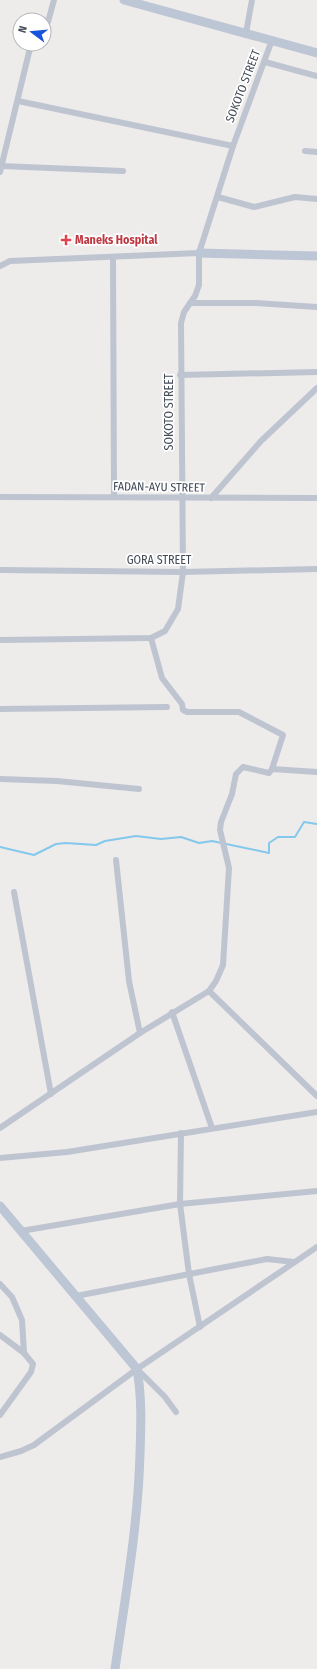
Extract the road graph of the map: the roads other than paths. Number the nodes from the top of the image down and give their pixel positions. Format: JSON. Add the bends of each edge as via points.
{"nodes":[{"id":1,"x":54,"y":0,"type":"edge"},
{"id":2,"x":124,"y":0,"type":"edge"},
{"id":3,"x":252,"y":0,"type":"edge"},
{"id":4,"x":51,"y":12,"type":"edge"},
{"id":5,"x":246,"y":33,"type":"junction"},
{"id":6,"x":272,"y":40,"type":"junction"},
{"id":7,"x":29,"y":52,"type":"edge"},
{"id":8,"x":317,"y":53,"type":"edge"},
{"id":9,"x":265,"y":62,"type":"junction"},
{"id":10,"x":317,"y":76,"type":"edge"},
{"id":11,"x":18,"y":100,"type":"junction"},
{"id":12,"x":233,"y":146,"type":"junction"},
{"id":13,"x":305,"y":151,"type":"dead end"},
{"id":14,"x":317,"y":152,"type":"edge"},
{"id":15,"x":1,"y":169,"type":"edge"},
{"id":16,"x":123,"y":171,"type":"dead end"},
{"id":17,"x":218,"y":197,"type":"junction"},
{"id":18,"x":317,"y":199,"type":"edge"},
{"id":19,"x":199,"y":253,"type":"junction"},
{"id":20,"x":317,"y":256,"type":"edge"},
{"id":21,"x":112,"y":257,"type":"junction"},
{"id":22,"x":0,"y":266,"type":"edge"},
{"id":23,"x":190,"y":304,"type":"junction"},
{"id":24,"x":317,"y":307,"type":"edge"},
{"id":25,"x":317,"y":372,"type":"edge"},
{"id":26,"x":180,"y":375,"type":"junction"},
{"id":27,"x":317,"y":388,"type":"edge"},
{"id":28,"x":0,"y":497,"type":"edge"},
{"id":29,"x":114,"y":497,"type":"junction"},
{"id":30,"x":181,"y":497,"type":"junction"},
{"id":31,"x":210,"y":498,"type":"junction"},
{"id":32,"x":317,"y":498,"type":"edge"},
{"id":33,"x":0,"y":570,"type":"edge"},
{"id":34,"x":317,"y":570,"type":"edge"},
{"id":35,"x":183,"y":572,"type":"junction"},
{"id":36,"x":151,"y":638,"type":"junction"},
{"id":37,"x":0,"y":640,"type":"edge"},
{"id":38,"x":167,"y":707,"type":"dead end"},
{"id":39,"x":0,"y":709,"type":"edge"},
{"id":40,"x":272,"y":769,"type":"junction"},
{"id":41,"x":317,"y":772,"type":"edge"},
{"id":42,"x":0,"y":778,"type":"edge"},
{"id":43,"x":139,"y":790,"type":"dead end"},
{"id":44,"x":116,"y":860,"type":"dead end"},
{"id":45,"x":14,"y":892,"type":"dead end"},
{"id":46,"x":209,"y":991,"type":"junction"},
{"id":47,"x":172,"y":1012,"type":"junction"},
{"id":48,"x":140,"y":1033,"type":"junction"},
{"id":49,"x":51,"y":1094,"type":"junction"},
{"id":50,"x":317,"y":1096,"type":"edge"},
{"id":51,"x":317,"y":1112,"type":"edge"},
{"id":52,"x":0,"y":1128,"type":"edge"},
{"id":53,"x":212,"y":1128,"type":"junction"},
{"id":54,"x":181,"y":1133,"type":"junction"},
{"id":55,"x":0,"y":1158,"type":"edge"},
{"id":56,"x":317,"y":1191,"type":"edge"},
{"id":57,"x":180,"y":1204,"type":"junction"},
{"id":58,"x":0,"y":1206,"type":"edge"},
{"id":59,"x":20,"y":1231,"type":"junction"},
{"id":60,"x":317,"y":1246,"type":"edge"},
{"id":61,"x":294,"y":1262,"type":"junction"},
{"id":62,"x":189,"y":1274,"type":"junction"},
{"id":63,"x":1,"y":1288,"type":"edge"},
{"id":64,"x":76,"y":1296,"type":"junction"},
{"id":65,"x":200,"y":1328,"type":"junction"},
{"id":66,"x":0,"y":1335,"type":"edge"},
{"id":67,"x":24,"y":1353,"type":"junction"},
{"id":68,"x":137,"y":1369,"type":"junction"},
{"id":69,"x":176,"y":1412,"type":"dead end"},
{"id":70,"x":0,"y":1415,"type":"edge"},
{"id":71,"x":1,"y":1455,"type":"edge"},
{"id":72,"x":115,"y":1669,"type":"edge"}],
"edges":[{"from":1,"to":4,"type":"street"},
{"from":2,"to":5,"type":"main road"},
{"from":3,"to":5,"type":"street"},
{"from":5,"to":6,"type":"main road"},
{"from":6,"to":8,"type":"main road"},
{"from":6,"to":9,"type":"street","name":"SOKOTO STREET"},
{"from":7,"to":11,"type":"street"},
{"from":9,"to":10,"type":"street"},
{"from":9,"to":12,"type":"street","name":"SOKOTO STREET"},
{"from":11,"to":12,"type":"street"},
{"from":11,"to":15,"type":"street"},
{"from":12,"to":17,"type":"street","name":"SOKOTO STREET"},
{"from":13,"to":14,"type":"street"},
{"from":15,"to":16,"type":"street"},
{"from":17,"to":18,"type":"street","via":[[254,207],[295,197]]},
{"from":17,"to":19,"type":"street","name":"SOKOTO STREET"},
{"from":19,"to":20,"type":"main road"},
{"from":19,"to":21,"type":"street"},
{"from":19,"to":23,"type":"street","name":"SOKOTO STREET","via":[[199,285]]},
{"from":21,"to":22,"type":"street","via":[[10,262]]},
{"from":21,"to":29,"type":"street"},
{"from":23,"to":24,"type":"street"},
{"from":23,"to":26,"type":"street","name":"SOKOTO STREET","via":[[181,323]]},
{"from":25,"to":26,"type":"street"},
{"from":26,"to":30,"type":"street","name":"SOKOTO STREET"},
{"from":27,"to":31,"type":"street","via":[[261,441]]},
{"from":28,"to":29,"type":"street","name":"FADAN-AYU STREET"},
{"from":29,"to":30,"type":"street","name":"FADAN-AYU STREET"},
{"from":30,"to":31,"type":"street","name":"FADAN-AYU STREET"},
{"from":30,"to":35,"type":"street","name":"SOKOTO STREET"},
{"from":31,"to":32,"type":"street","name":"FADAN-AYU STREET"},
{"from":33,"to":35,"type":"street","name":"GORA STREET"},
{"from":34,"to":35,"type":"street","name":"GORA STREET"},
{"from":35,"to":36,"type":"street","name":"SOKOTO STREET","via":[[178,609],[165,630]]},
{"from":36,"to":37,"type":"street"},
{"from":36,"to":40,"type":"street","via":[[162,678],[182,704],[183,710],[240,712],[283,735]]},
{"from":38,"to":39,"type":"street"},
{"from":40,"to":41,"type":"street"},
{"from":40,"to":46,"type":"street","via":[[269,773],[243,768],[239,770],[221,822],[229,868],[223,965]]},
{"from":42,"to":43,"type":"street"},
{"from":44,"to":48,"type":"street","via":[[129,981]]},
{"from":45,"to":49,"type":"street"},
{"from":46,"to":47,"type":"street"},
{"from":46,"to":50,"type":"street"},
{"from":47,"to":48,"type":"street"},
{"from":47,"to":53,"type":"street"},
{"from":48,"to":49,"type":"street"},
{"from":49,"to":52,"type":"street"},
{"from":51,"to":53,"type":"street"},
{"from":53,"to":54,"type":"street"},
{"from":54,"to":55,"type":"street","via":[[67,1152]]},
{"from":54,"to":57,"type":"street"},
{"from":56,"to":57,"type":"street"},
{"from":57,"to":59,"type":"street"},
{"from":57,"to":62,"type":"street"},
{"from":58,"to":59,"type":"main road"},
{"from":59,"to":64,"type":"main road"},
{"from":60,"to":61,"type":"street"},
{"from":61,"to":62,"type":"street","via":[[268,1259]]},
{"from":61,"to":65,"type":"street"},
{"from":62,"to":64,"type":"street"},
{"from":62,"to":65,"type":"street"},
{"from":63,"to":67,"type":"street","via":[[12,1297],[22,1320]]},
{"from":64,"to":68,"type":"main road"},
{"from":65,"to":68,"type":"street"},
{"from":66,"to":67,"type":"street"},
{"from":67,"to":70,"type":"street","via":[[33,1364],[31,1372]]},
{"from":68,"to":69,"type":"street"},
{"from":68,"to":71,"type":"street","via":[[34,1445]]},
{"from":68,"to":72,"type":"main road","via":[[142,1414],[139,1498]]}]}
